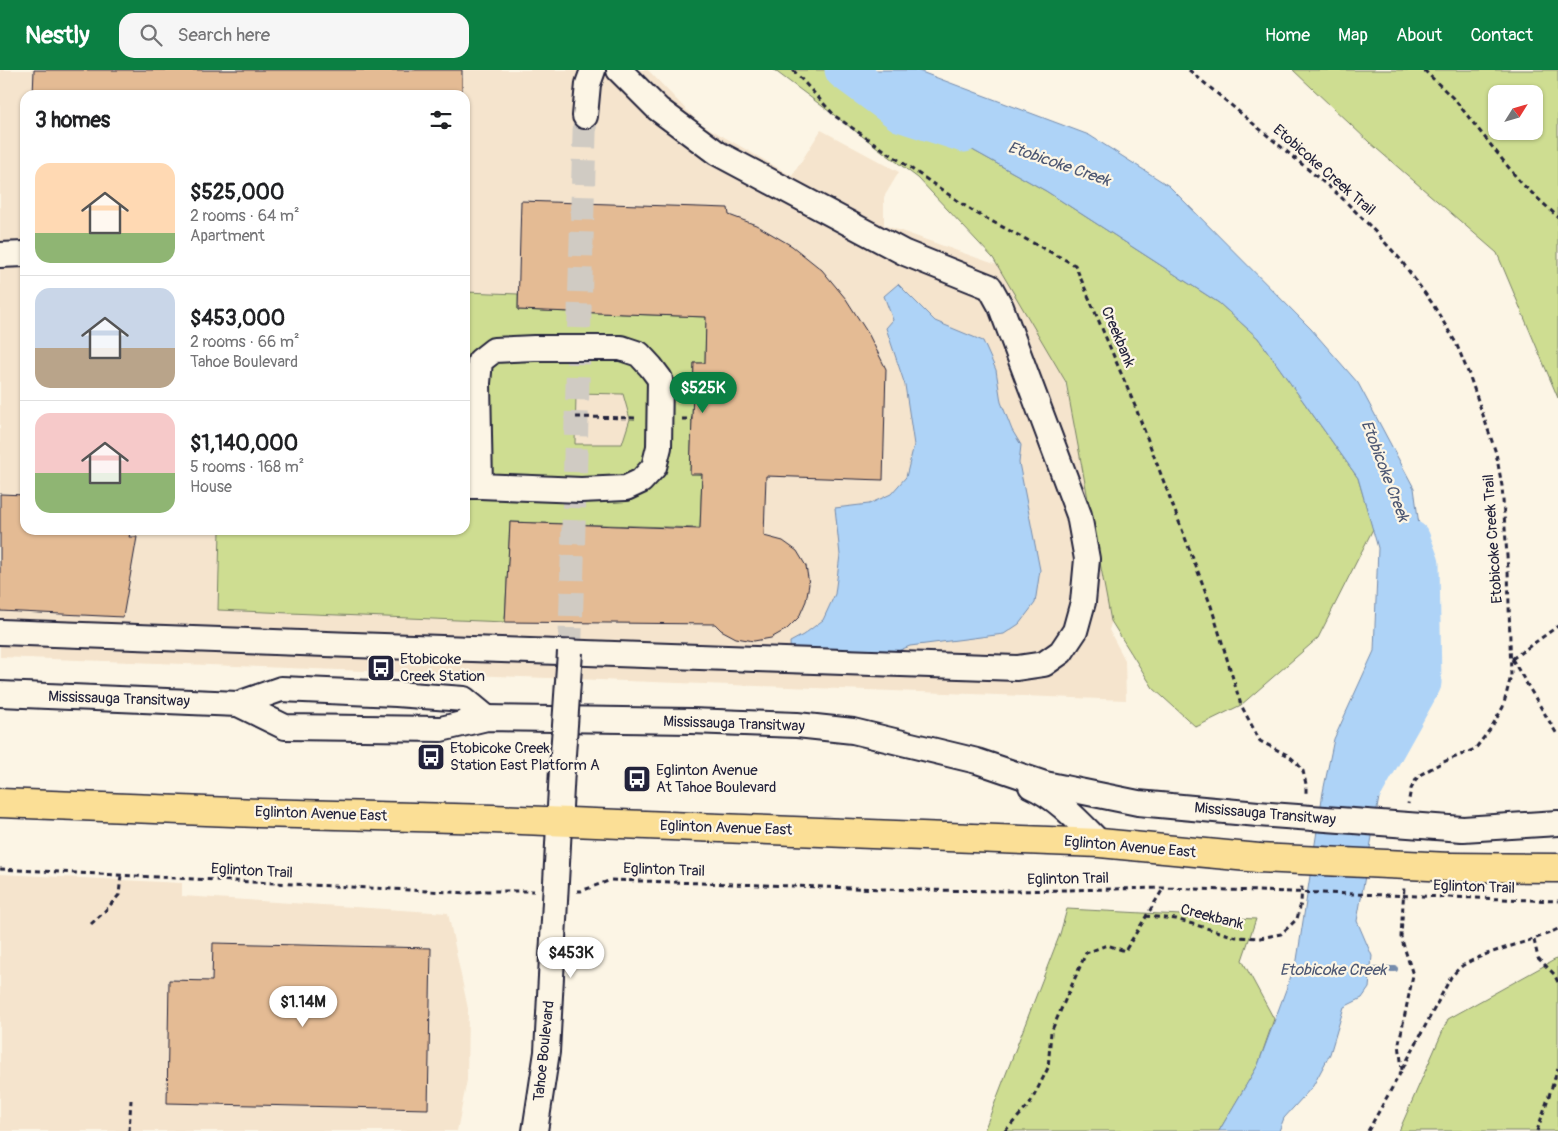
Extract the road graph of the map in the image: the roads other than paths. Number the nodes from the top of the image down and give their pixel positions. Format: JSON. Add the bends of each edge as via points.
{"nodes":[{"id":1,"x":594,"y":70,"type":"edge"},
{"id":2,"x":619,"y":70,"type":"edge"},
{"id":3,"x":585,"y":116,"type":"tunnel mouth"},
{"id":4,"x":20,"y":254,"type":"edge"},
{"id":5,"x":0,"y":255,"type":"edge"},
{"id":6,"x":472,"y":486,"type":"edge"},
{"id":7,"x":0,"y":632,"type":"edge"},
{"id":8,"x":570,"y":652,"type":"junction"},
{"id":9,"x":0,"y":694,"type":"edge"},
{"id":10,"x":238,"y":704,"type":"junction"},
{"id":11,"x":487,"y":718,"type":"junction"},
{"id":12,"x":977,"y":761,"type":"junction"},
{"id":13,"x":0,"y":803,"type":"edge"},
{"id":14,"x":558,"y":822,"type":"junction"},
{"id":15,"x":1558,"y":823,"type":"edge"},
{"id":16,"x":1100,"y":843,"type":"junction"},
{"id":17,"x":1558,"y":868,"type":"edge"},
{"id":18,"x":535,"y":1131,"type":"edge"}],
"edges":[{"from":1,"to":3,"type":"street","via":[[588,84]]},
{"from":2,"to":8,"type":"street","via":[[658,108],[717,153],[905,252],[990,287],[1001,307],[1079,516],[1086,559],[1083,602],[1075,631],[1061,652],[1044,664],[1016,668]]},
{"from":4,"to":5,"type":"street"},
{"from":6,"to":6,"type":"street","via":[[581,490],[626,488],[642,482],[654,467],[659,447],[660,379],[639,354],[621,348],[494,350],[480,361]]},
{"from":7,"to":8,"type":"street"},
{"from":8,"to":14,"type":"street","name":"Tahoe Boulevard","bridge":true},
{"from":9,"to":10,"type":"street","name":"Mississauga Transitway"},
{"from":10,"to":11,"type":"street","name":"Mississauga Transitway","via":[[285,726],[442,729]]},
{"from":10,"to":11,"type":"street","name":"Mississauga Transitway","via":[[281,689],[396,694],[464,699]]},
{"from":11,"to":12,"type":"street","name":"Mississauga Transitway","via":[[797,725],[853,732]]},
{"from":12,"to":15,"type":"street","name":"Mississauga Transitway","bridge":true,"via":[[1045,784],[1138,803],[1463,829]]},
{"from":12,"to":16,"type":"street","name":"Mississauga Transitway","via":[[1039,790]]},
{"from":13,"to":14,"type":"main road","name":"Eglinton Avenue East"},
{"from":14,"to":16,"type":"main road","name":"Eglinton Avenue East"},
{"from":14,"to":18,"type":"street","name":"Tahoe Boulevard","via":[[547,1052]]},
{"from":16,"to":17,"type":"main road","name":"Eglinton Avenue East","bridge":true,"via":[[1259,858],[1450,867]]}]}
